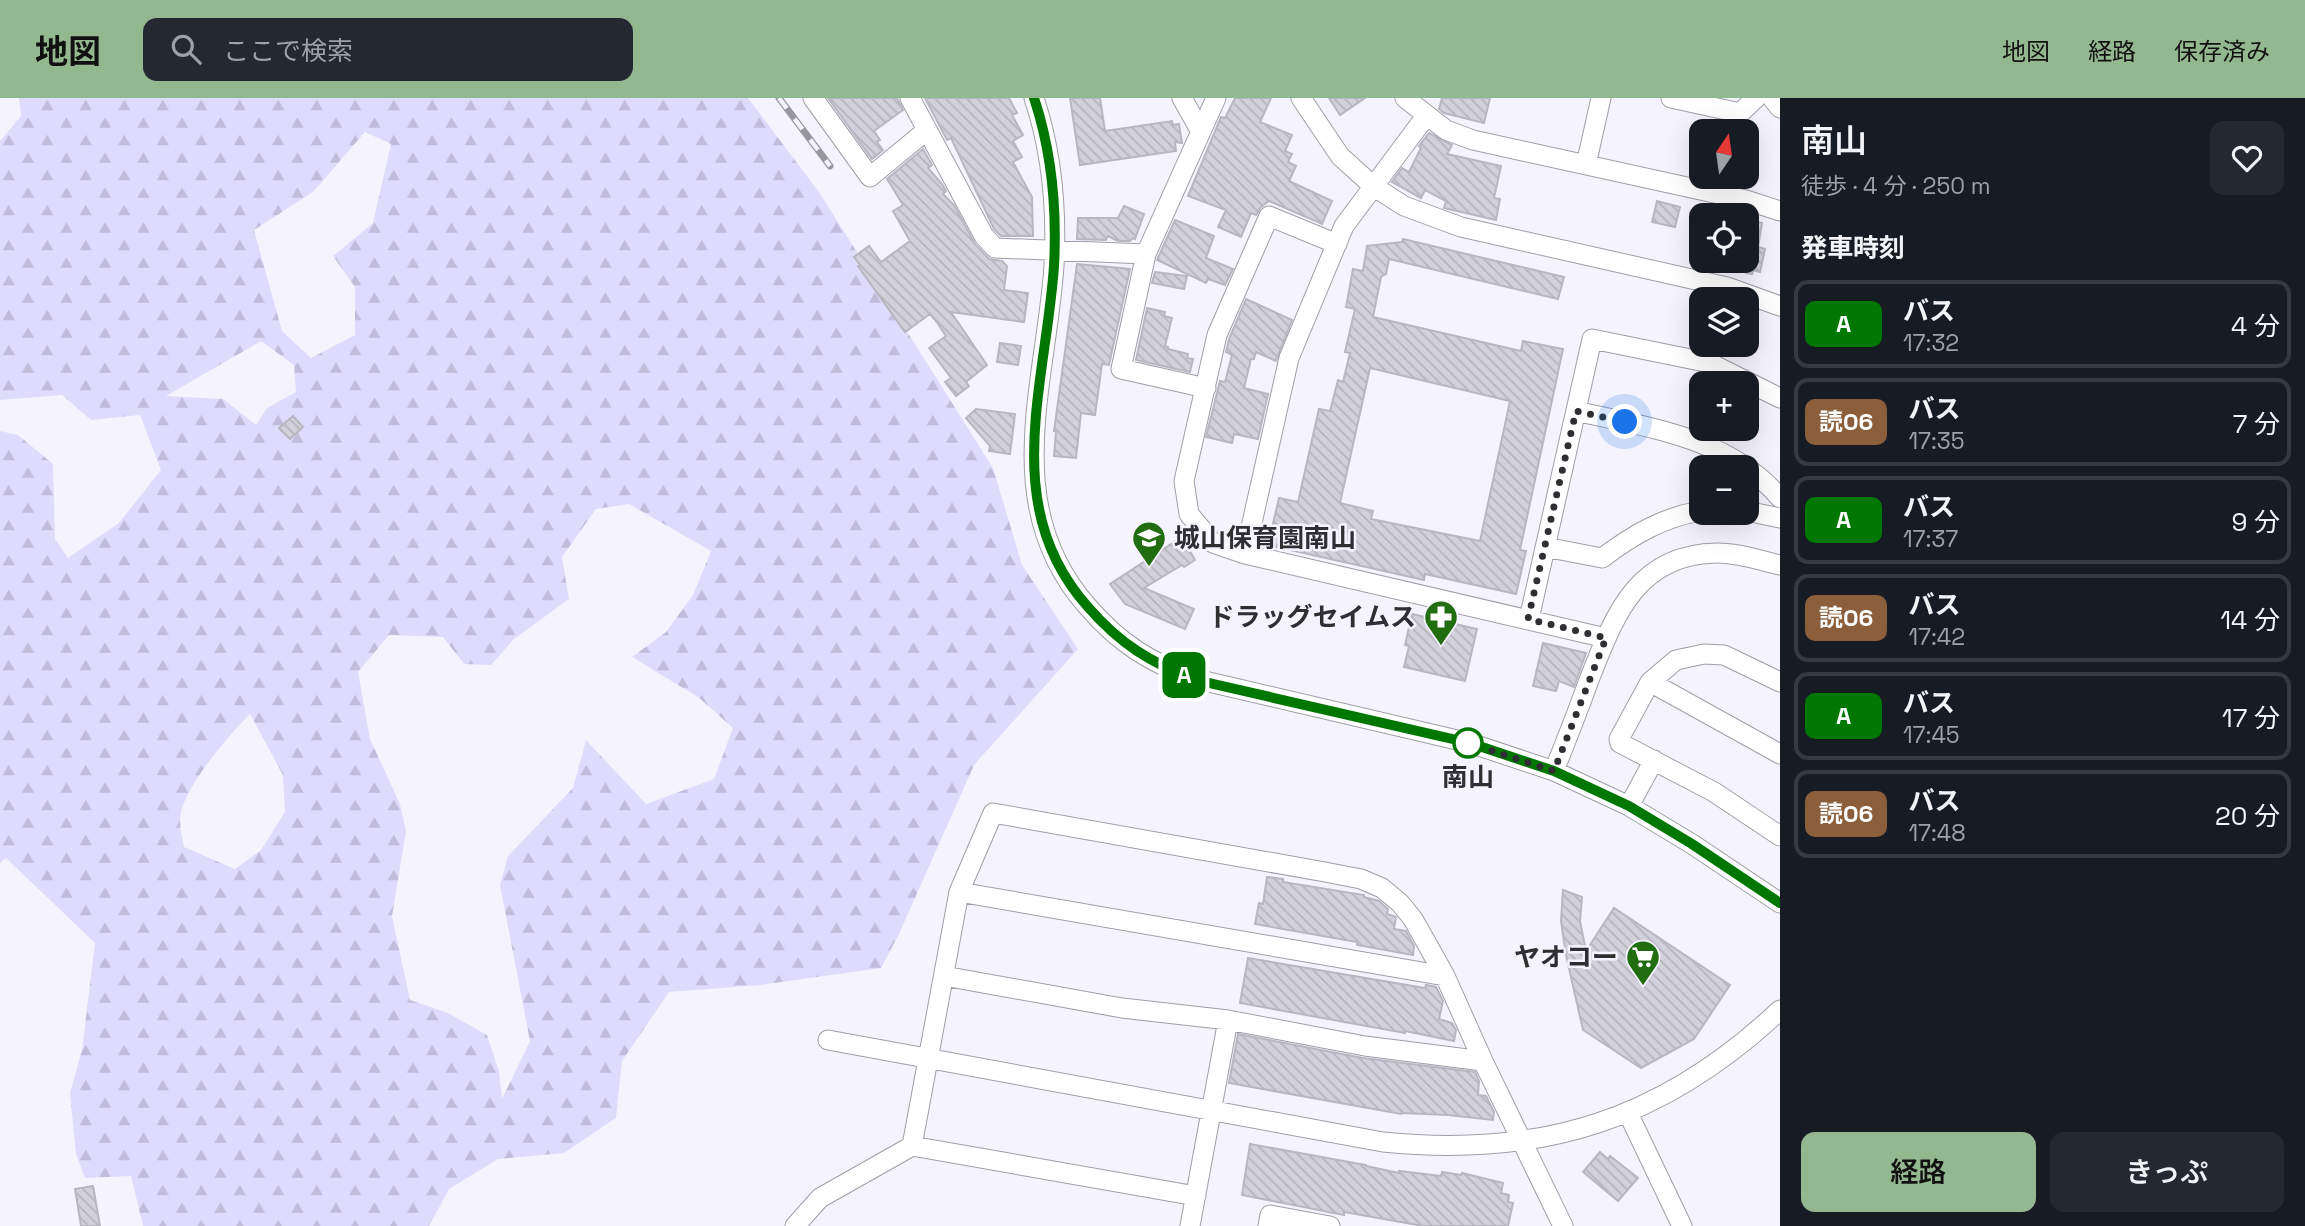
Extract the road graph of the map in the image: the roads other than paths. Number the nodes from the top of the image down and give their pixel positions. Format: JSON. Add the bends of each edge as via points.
{"nodes":[{"id":1,"x":813,"y":98,"type":"edge"},
{"id":2,"x":910,"y":98,"type":"edge"},
{"id":3,"x":1034,"y":98,"type":"edge"},
{"id":4,"x":1182,"y":98,"type":"edge"},
{"id":5,"x":1216,"y":98,"type":"edge"},
{"id":6,"x":1301,"y":98,"type":"edge"},
{"id":7,"x":1405,"y":98,"type":"edge"},
{"id":8,"x":1601,"y":98,"type":"edge"},
{"id":9,"x":1671,"y":98,"type":"edge"},
{"id":10,"x":1756,"y":98,"type":"edge"},
{"id":11,"x":1772,"y":98,"type":"edge"},
{"id":12,"x":1780,"y":108,"type":"edge"},
{"id":13,"x":1426,"y":116,"type":"junction"},
{"id":14,"x":927,"y":130,"type":"junction"},
{"id":15,"x":1200,"y":130,"type":"junction"},
{"id":16,"x":1586,"y":165,"type":"junction"},
{"id":17,"x":1373,"y":186,"type":"junction"},
{"id":18,"x":1780,"y":211,"type":"edge"},
{"id":19,"x":1337,"y":244,"type":"junction"},
{"id":20,"x":1054,"y":250,"type":"junction"},
{"id":21,"x":1146,"y":254,"type":"junction"},
{"id":22,"x":1779,"y":304,"type":"edge"},
{"id":23,"x":1206,"y":387,"type":"junction"},
{"id":24,"x":1780,"y":398,"type":"edge"},
{"id":25,"x":1576,"y":411,"type":"junction"},
{"id":26,"x":1780,"y":498,"type":"edge"},
{"id":27,"x":1689,"y":513,"type":"edge"},
{"id":28,"x":1759,"y":514,"type":"edge"},
{"id":29,"x":1780,"y":518,"type":"edge"},
{"id":30,"x":1545,"y":547,"type":"junction"},
{"id":31,"x":1245,"y":554,"type":"junction"},
{"id":32,"x":1780,"y":565,"type":"edge"},
{"id":33,"x":1528,"y":619,"type":"junction"},
{"id":34,"x":1606,"y":638,"type":"junction"},
{"id":35,"x":1650,"y":682,"type":"junction"},
{"id":36,"x":1780,"y":682,"type":"edge"},
{"id":37,"x":1780,"y":754,"type":"edge"},
{"id":38,"x":1654,"y":760,"type":"junction"},
{"id":39,"x":1554,"y":771,"type":"junction"},
{"id":40,"x":1629,"y":806,"type":"junction"},
{"id":41,"x":1780,"y":836,"type":"edge"},
{"id":42,"x":959,"y":892,"type":"junction"},
{"id":43,"x":1780,"y":903,"type":"edge"},
{"id":44,"x":944,"y":976,"type":"junction"},
{"id":45,"x":1444,"y":976,"type":"junction"},
{"id":46,"x":1780,"y":1010,"type":"edge"},
{"id":47,"x":1228,"y":1020,"type":"junction"},
{"id":48,"x":828,"y":1040,"type":"dead end"},
{"id":49,"x":928,"y":1060,"type":"junction"},
{"id":50,"x":1483,"y":1061,"type":"junction"},
{"id":51,"x":1212,"y":1111,"type":"junction"},
{"id":52,"x":1628,"y":1113,"type":"junction"},
{"id":53,"x":1522,"y":1141,"type":"junction"},
{"id":54,"x":912,"y":1146,"type":"junction"},
{"id":55,"x":1196,"y":1196,"type":"junction"},
{"id":56,"x":795,"y":1226,"type":"edge"},
{"id":57,"x":1191,"y":1226,"type":"edge"},
{"id":58,"x":1268,"y":1226,"type":"edge"},
{"id":59,"x":1330,"y":1226,"type":"edge"},
{"id":60,"x":1563,"y":1226,"type":"edge"},
{"id":61,"x":1682,"y":1226,"type":"edge"}],
"edges":[{"from":1,"to":14,"type":"street","via":[[870,177]]},
{"from":2,"to":14,"type":"street"},
{"from":3,"to":20,"type":"street","via":[[1054,190]]},
{"from":4,"to":15,"type":"street"},
{"from":5,"to":15,"type":"street"},
{"from":6,"to":17,"type":"street","via":[[1340,156]]},
{"from":7,"to":13,"type":"street"},
{"from":8,"to":16,"type":"street"},
{"from":9,"to":10,"type":"street","via":[[1740,113]]},
{"from":11,"to":12,"type":"street"},
{"from":13,"to":16,"type":"street","via":[[1473,140]]},
{"from":13,"to":17,"type":"street"},
{"from":14,"to":20,"type":"street","via":[[989,244]]},
{"from":15,"to":21,"type":"street"},
{"from":16,"to":18,"type":"street"},
{"from":17,"to":19,"type":"street","via":[[1344,226]]},
{"from":17,"to":22,"type":"street","via":[[1404,206],[1461,227],[1727,287]]},
{"from":19,"to":23,"type":"street","via":[[1269,216],[1217,335]]},
{"from":19,"to":31,"type":"street","via":[[1289,358]]},
{"from":20,"to":21,"type":"street"},
{"from":20,"to":39,"type":"street","via":[[1034,431],[1036,500],[1059,570],[1107,629],[1138,653],[1196,680],[1470,743]]},
{"from":21,"to":23,"type":"street","via":[[1121,369]]},
{"from":23,"to":31,"type":"street","via":[[1184,481],[1189,514],[1213,543]]},
{"from":24,"to":25,"type":"street","via":[[1710,363],[1592,339]]},
{"from":25,"to":26,"type":"street","via":[[1698,440],[1748,468]]},
{"from":25,"to":30,"type":"street"},
{"from":27,"to":30,"type":"street","via":[[1647,528],[1602,558]]},
{"from":28,"to":29,"type":"street"},
{"from":30,"to":33,"type":"street"},
{"from":31,"to":33,"type":"street"},
{"from":32,"to":34,"type":"street","via":[[1717,553],[1669,564],[1632,592]]},
{"from":33,"to":34,"type":"street"},
{"from":34,"to":39,"type":"street"},
{"from":35,"to":36,"type":"street","via":[[1676,660],[1704,654],[1724,655]]},
{"from":35,"to":37,"type":"street"},
{"from":35,"to":38,"type":"street","via":[[1619,738],[1620,743]]},
{"from":38,"to":40,"type":"street"},
{"from":38,"to":41,"type":"street","via":[[1714,792]]},
{"from":39,"to":40,"type":"street"},
{"from":40,"to":43,"type":"street"},
{"from":42,"to":44,"type":"street"},
{"from":42,"to":45,"type":"street"},
{"from":42,"to":45,"type":"street","via":[[993,813],[1070,826],[1360,879],[1400,903]]},
{"from":44,"to":47,"type":"street","via":[[1122,1008]]},
{"from":44,"to":49,"type":"street"},
{"from":45,"to":50,"type":"street"},
{"from":46,"to":52,"type":"street","via":[[1705,1072]]},
{"from":47,"to":50,"type":"street","via":[[1365,1046]]},
{"from":47,"to":51,"type":"street"},
{"from":48,"to":49,"type":"street"},
{"from":49,"to":51,"type":"street"},
{"from":49,"to":54,"type":"street"},
{"from":50,"to":53,"type":"street"},
{"from":51,"to":53,"type":"street","via":[[1383,1142],[1471,1146]]},
{"from":51,"to":55,"type":"street"},
{"from":52,"to":53,"type":"street"},
{"from":52,"to":61,"type":"street"},
{"from":53,"to":60,"type":"street"},
{"from":54,"to":55,"type":"street"},
{"from":54,"to":56,"type":"street","via":[[820,1198]]},
{"from":55,"to":57,"type":"street"},
{"from":58,"to":59,"type":"street","via":[[1270,1215]]}]}
